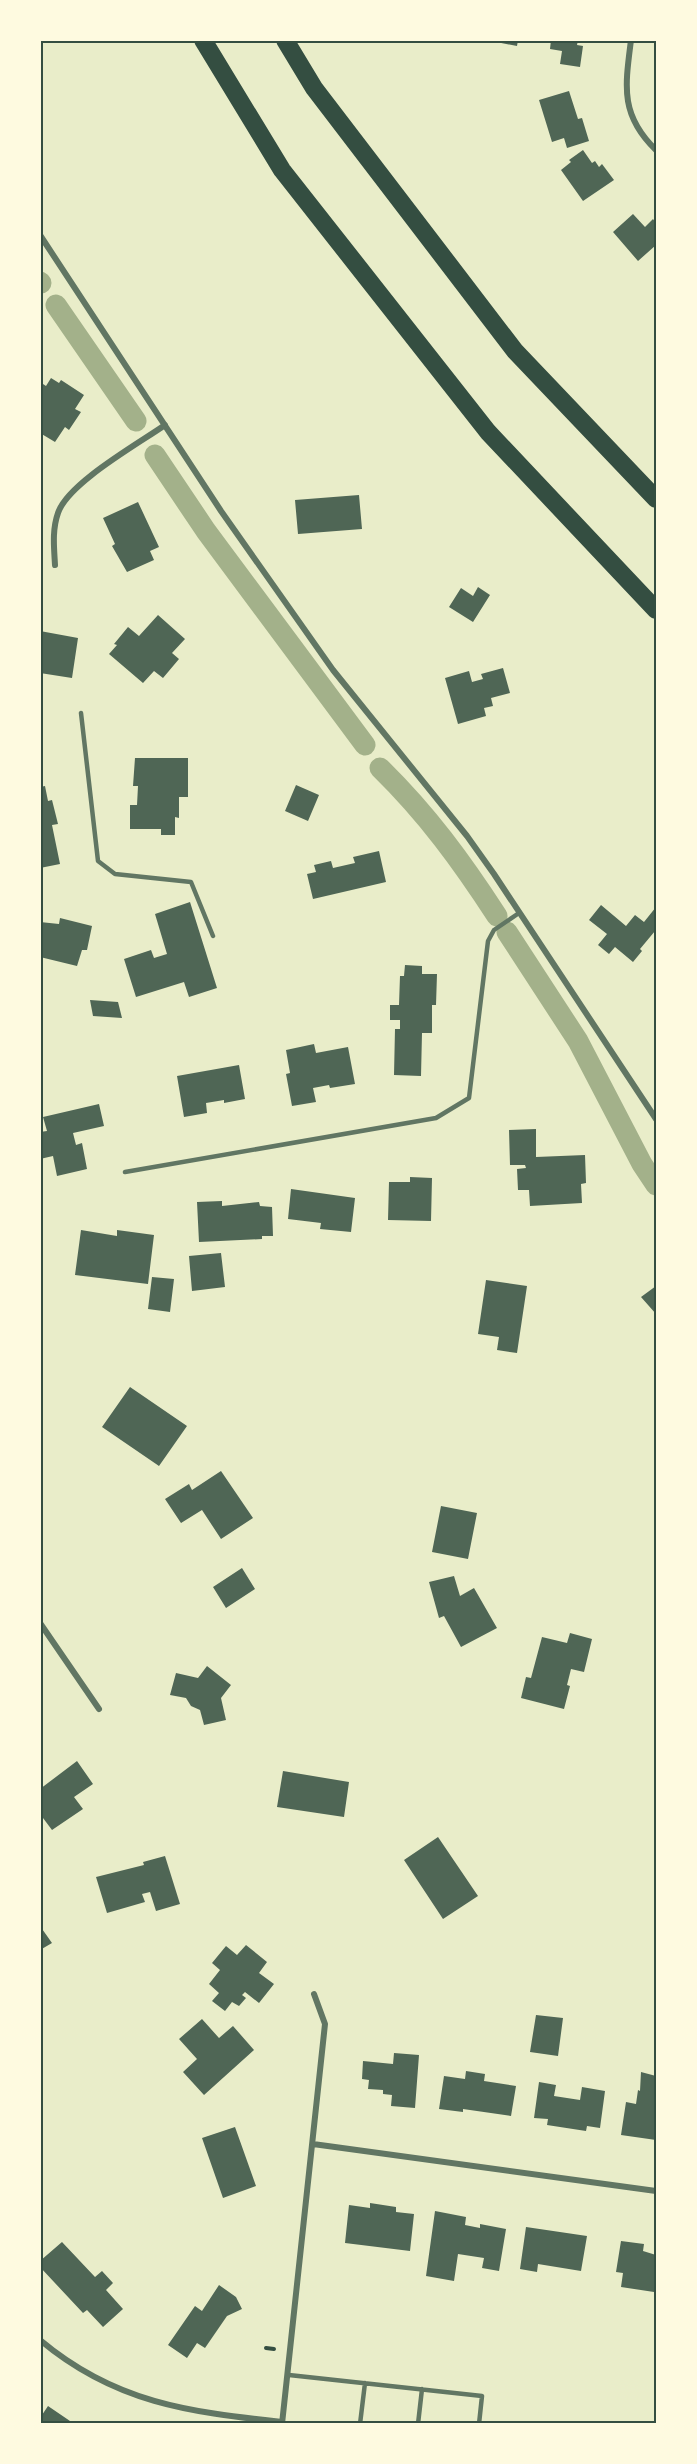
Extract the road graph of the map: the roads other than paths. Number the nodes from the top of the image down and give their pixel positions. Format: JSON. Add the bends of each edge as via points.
{"nodes":[{"id":1,"x":203,"y":40,"type":"edge"},
{"id":2,"x":285,"y":40,"type":"edge"},
{"id":3,"x":631,"y":40,"type":"edge"},
{"id":4,"x":657,"y":150,"type":"edge"},
{"id":5,"x":40,"y":235,"type":"edge"},
{"id":6,"x":165,"y":425,"type":"junction"},
{"id":7,"x":657,"y":499,"type":"edge"},
{"id":8,"x":55,"y":565,"type":"dead end"},
{"id":9,"x":657,"y":610,"type":"edge"},
{"id":10,"x":81,"y":713,"type":"dead end"},
{"id":11,"x":519,"y":913,"type":"junction"},
{"id":12,"x":213,"y":936,"type":"dead end"},
{"id":13,"x":657,"y":1119,"type":"edge"},
{"id":14,"x":125,"y":1172,"type":"dead end"},
{"id":15,"x":40,"y":1623,"type":"edge"},
{"id":16,"x":99,"y":1709,"type":"dead end"},
{"id":17,"x":315,"y":1994,"type":"dead end"},
{"id":18,"x":313,"y":2144,"type":"junction"},
{"id":19,"x":657,"y":2191,"type":"edge"},
{"id":20,"x":40,"y":2340,"type":"edge"},
{"id":21,"x":289,"y":2375,"type":"junction"},
{"id":22,"x":365,"y":2383,"type":"junction"},
{"id":23,"x":422,"y":2389,"type":"junction"},
{"id":24,"x":282,"y":2423,"type":"edge"},
{"id":25,"x":360,"y":2424,"type":"edge"},
{"id":26,"x":418,"y":2424,"type":"edge"},
{"id":27,"x":479,"y":2424,"type":"edge"}],
"edges":[{"from":1,"to":9,"type":"highway","via":[[282,170],[488,432]]},
{"from":2,"to":7,"type":"highway","via":[[314,88],[515,351]]},
{"from":3,"to":4,"type":"street","via":[[628,109]]},
{"from":5,"to":6,"type":"street"},
{"from":6,"to":8,"type":"street","via":[[81,483],[66,498],[55,525]]},
{"from":6,"to":11,"type":"street","via":[[221,512],[333,670],[467,836]]},
{"from":10,"to":12,"type":"lane","via":[[98,861],[115,874],[191,882]]},
{"from":11,"to":13,"type":"street"},
{"from":11,"to":14,"type":"lane","via":[[494,930],[488,941],[469,1098],[436,1118]]},
{"from":15,"to":16,"type":"street"},
{"from":17,"to":18,"type":"street","via":[[325,2025]]},
{"from":18,"to":19,"type":"street"},
{"from":18,"to":21,"type":"street"},
{"from":20,"to":24,"type":"street","via":[[104,2383],[147,2400]]},
{"from":21,"to":22,"type":"lane"},
{"from":21,"to":24,"type":"street"},
{"from":22,"to":23,"type":"lane"},
{"from":22,"to":25,"type":"lane"},
{"from":23,"to":26,"type":"lane"},
{"from":23,"to":27,"type":"lane","via":[[482,2396]]}]}
